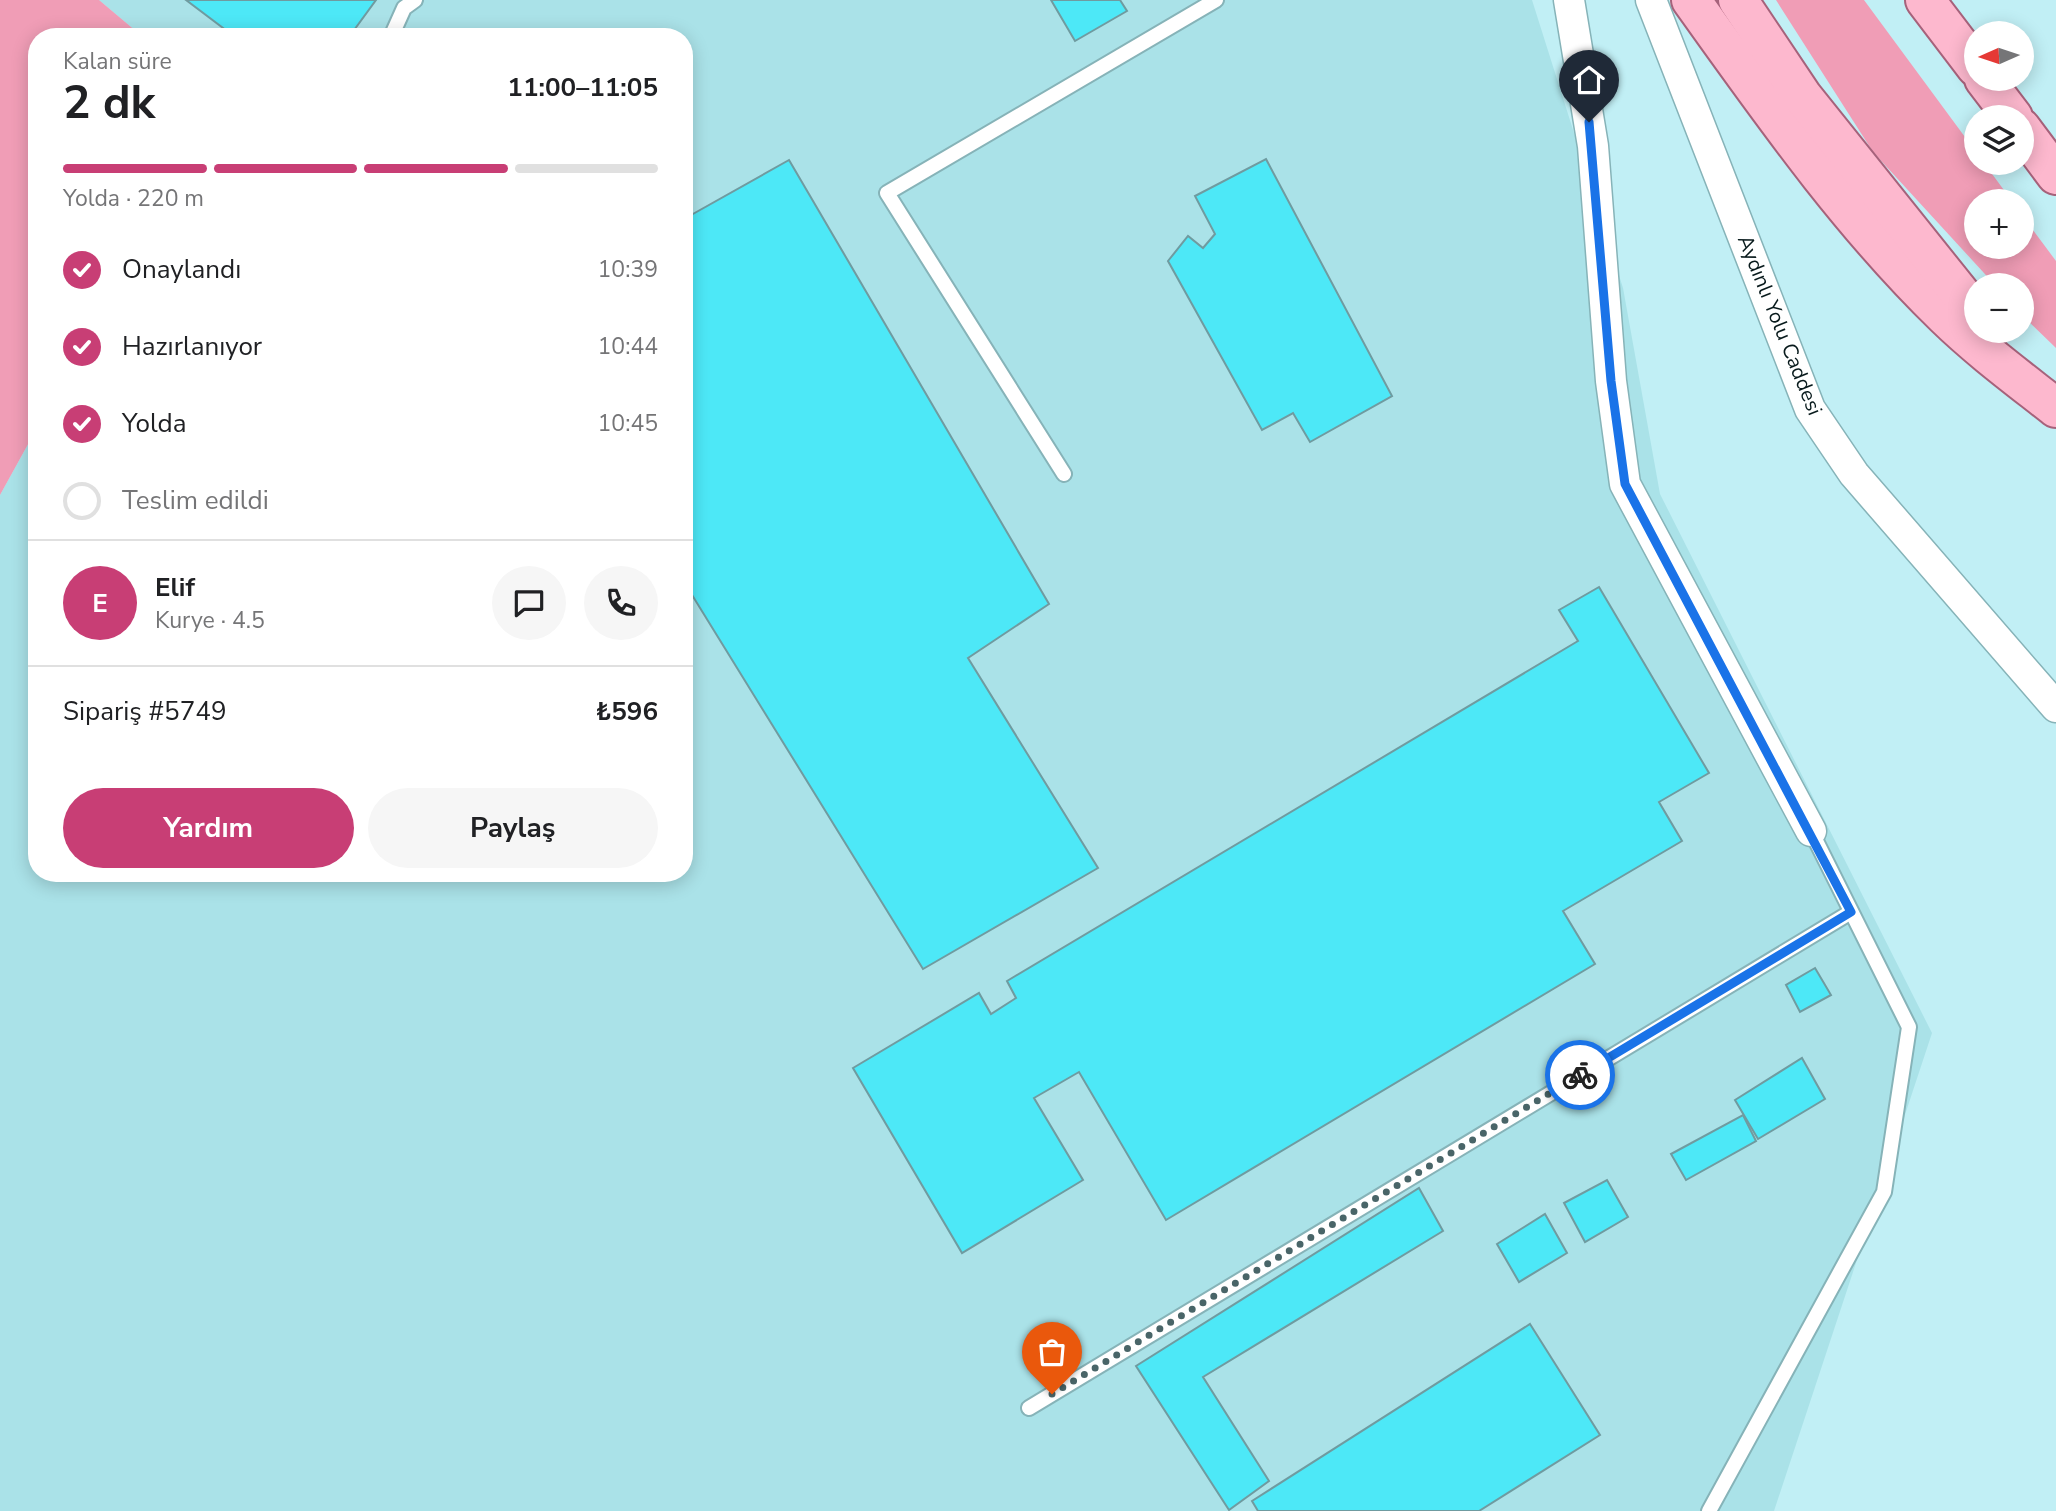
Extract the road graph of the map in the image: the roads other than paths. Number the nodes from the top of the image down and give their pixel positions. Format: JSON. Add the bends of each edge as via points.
{"nodes":[{"id":1,"x":415,"y":0,"type":"edge"},
{"id":2,"x":1216,"y":0,"type":"edge"},
{"id":3,"x":1569,"y":0,"type":"edge"},
{"id":4,"x":1651,"y":0,"type":"edge"},
{"id":5,"x":1691,"y":0,"type":"edge"},
{"id":6,"x":1738,"y":0,"type":"edge"},
{"id":7,"x":1925,"y":0,"type":"edge"},
{"id":8,"x":395,"y":28,"type":"edge"},
{"id":9,"x":1964,"y":51,"type":"edge"},
{"id":10,"x":1993,"y":91,"type":"edge"},
{"id":11,"x":2004,"y":105,"type":"edge"},
{"id":12,"x":2034,"y":145,"type":"edge"},
{"id":13,"x":2056,"y":175,"type":"edge"},
{"id":14,"x":1964,"y":298,"type":"edge"},
{"id":15,"x":2001,"y":343,"type":"edge"},
{"id":16,"x":2056,"y":402,"type":"edge"},
{"id":17,"x":2056,"y":408,"type":"edge"},
{"id":18,"x":1064,"y":474,"type":"dead end"},
{"id":19,"x":2056,"y":707,"type":"edge"},
{"id":20,"x":1811,"y":831,"type":"joint"},
{"id":21,"x":1851,"y":912,"type":"junction"},
{"id":22,"x":1029,"y":1408,"type":"dead end"},
{"id":23,"x":1709,"y":1511,"type":"edge"}],
"edges":[{"from":1,"to":8,"type":"lane","via":[[404,8]]},
{"from":2,"to":18,"type":"lane","via":[[887,193]]},
{"from":3,"to":20,"type":"street","via":[[1593,146],[1611,381],[1625,484]]},
{"from":4,"to":19,"type":"street","name":"Aydınlı Yolu Caddesi","via":[[1810,409],[1854,474]]},
{"from":5,"to":17,"type":"main road","via":[[1835,195],[1896,265],[1993,360]]},
{"from":6,"to":14,"type":"main road","via":[[1803,97]]},
{"from":7,"to":9,"type":"main road"},
{"from":10,"to":11,"type":"main road"},
{"from":12,"to":13,"type":"main road"},
{"from":15,"to":16,"type":"main road"},
{"from":20,"to":21,"type":"lane"},
{"from":21,"to":22,"type":"lane"},
{"from":21,"to":23,"type":"lane","via":[[1909,1027],[1884,1192]]}]}
